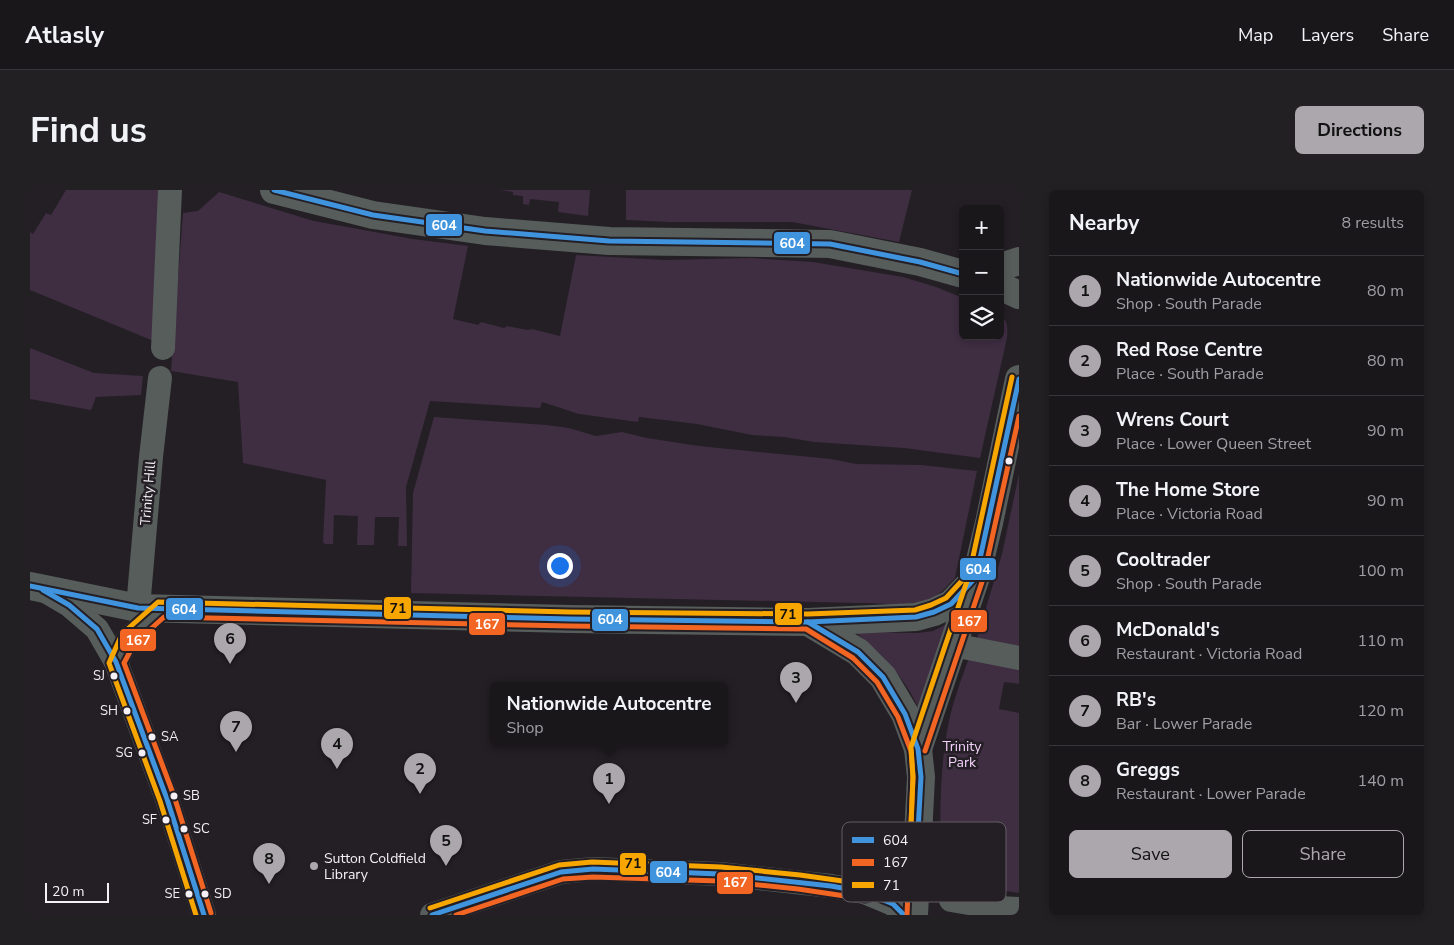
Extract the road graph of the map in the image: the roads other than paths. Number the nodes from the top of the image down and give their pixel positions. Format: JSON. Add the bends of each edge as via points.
{"nodes":[{"id":1,"x":170,"y":190,"type":"edge"},
{"id":2,"x":274,"y":190,"type":"edge"},
{"id":3,"x":1019,"y":261,"type":"edge"},
{"id":4,"x":1004,"y":266,"type":"edge"},
{"id":5,"x":959,"y":273,"type":"edge"},
{"id":6,"x":1004,"y":288,"type":"edge"},
{"id":7,"x":1019,"y":295,"type":"edge"},
{"id":8,"x":162,"y":348,"type":"dead end"},
{"id":9,"x":160,"y":378,"type":"dead end"},
{"id":10,"x":1019,"y":379,"type":"edge"},
{"id":11,"x":976,"y":577,"type":"junction"},
{"id":12,"x":32,"y":584,"type":"edge"},
{"id":13,"x":150,"y":609,"type":"junction"},
{"id":14,"x":808,"y":622,"type":"junction"},
{"id":15,"x":953,"y":645,"type":"junction"},
{"id":16,"x":1019,"y":658,"type":"edge"},
{"id":17,"x":116,"y":662,"type":"junction"},
{"id":18,"x":918,"y":749,"type":"junction"},
{"id":19,"x":919,"y":822,"type":"edge"},
{"id":20,"x":842,"y":889,"type":"edge"},
{"id":21,"x":888,"y":902,"type":"edge"},
{"id":22,"x":915,"y":902,"type":"edge"},
{"id":23,"x":963,"y":902,"type":"edge"},
{"id":24,"x":1019,"y":909,"type":"edge"},
{"id":25,"x":204,"y":915,"type":"edge"},
{"id":26,"x":432,"y":915,"type":"edge"},
{"id":27,"x":904,"y":915,"type":"edge"},
{"id":28,"x":914,"y":915,"type":"edge"}],
"edges":[{"from":1,"to":8,"type":"street"},
{"from":2,"to":5,"type":"street","via":[[373,215],[485,231],[609,241],[830,244]]},
{"from":3,"to":4,"type":"street"},
{"from":6,"to":7,"type":"street"},
{"from":9,"to":13,"type":"street","name":"Trinity Hill","via":[[151,456]]},
{"from":10,"to":11,"type":"street"},
{"from":11,"to":14,"type":"street","via":[[950,604],[916,617]]},
{"from":11,"to":15,"type":"street"},
{"from":12,"to":13,"type":"main road"},
{"from":12,"to":17,"type":"street","via":[[70,605],[96,629]]},
{"from":13,"to":14,"type":"main road"},
{"from":13,"to":17,"type":"street"},
{"from":14,"to":18,"type":"main road","via":[[858,652],[883,677],[905,714]]},
{"from":15,"to":16,"type":"street"},
{"from":15,"to":18,"type":"street"},
{"from":17,"to":25,"type":"street","via":[[167,799]]},
{"from":18,"to":19,"type":"main road","via":[[921,777]]},
{"from":20,"to":26,"type":"street","via":[[720,874],[593,869],[561,872]]},
{"from":21,"to":27,"type":"street"},
{"from":22,"to":28,"type":"main road"},
{"from":23,"to":24,"type":"street"}]}
